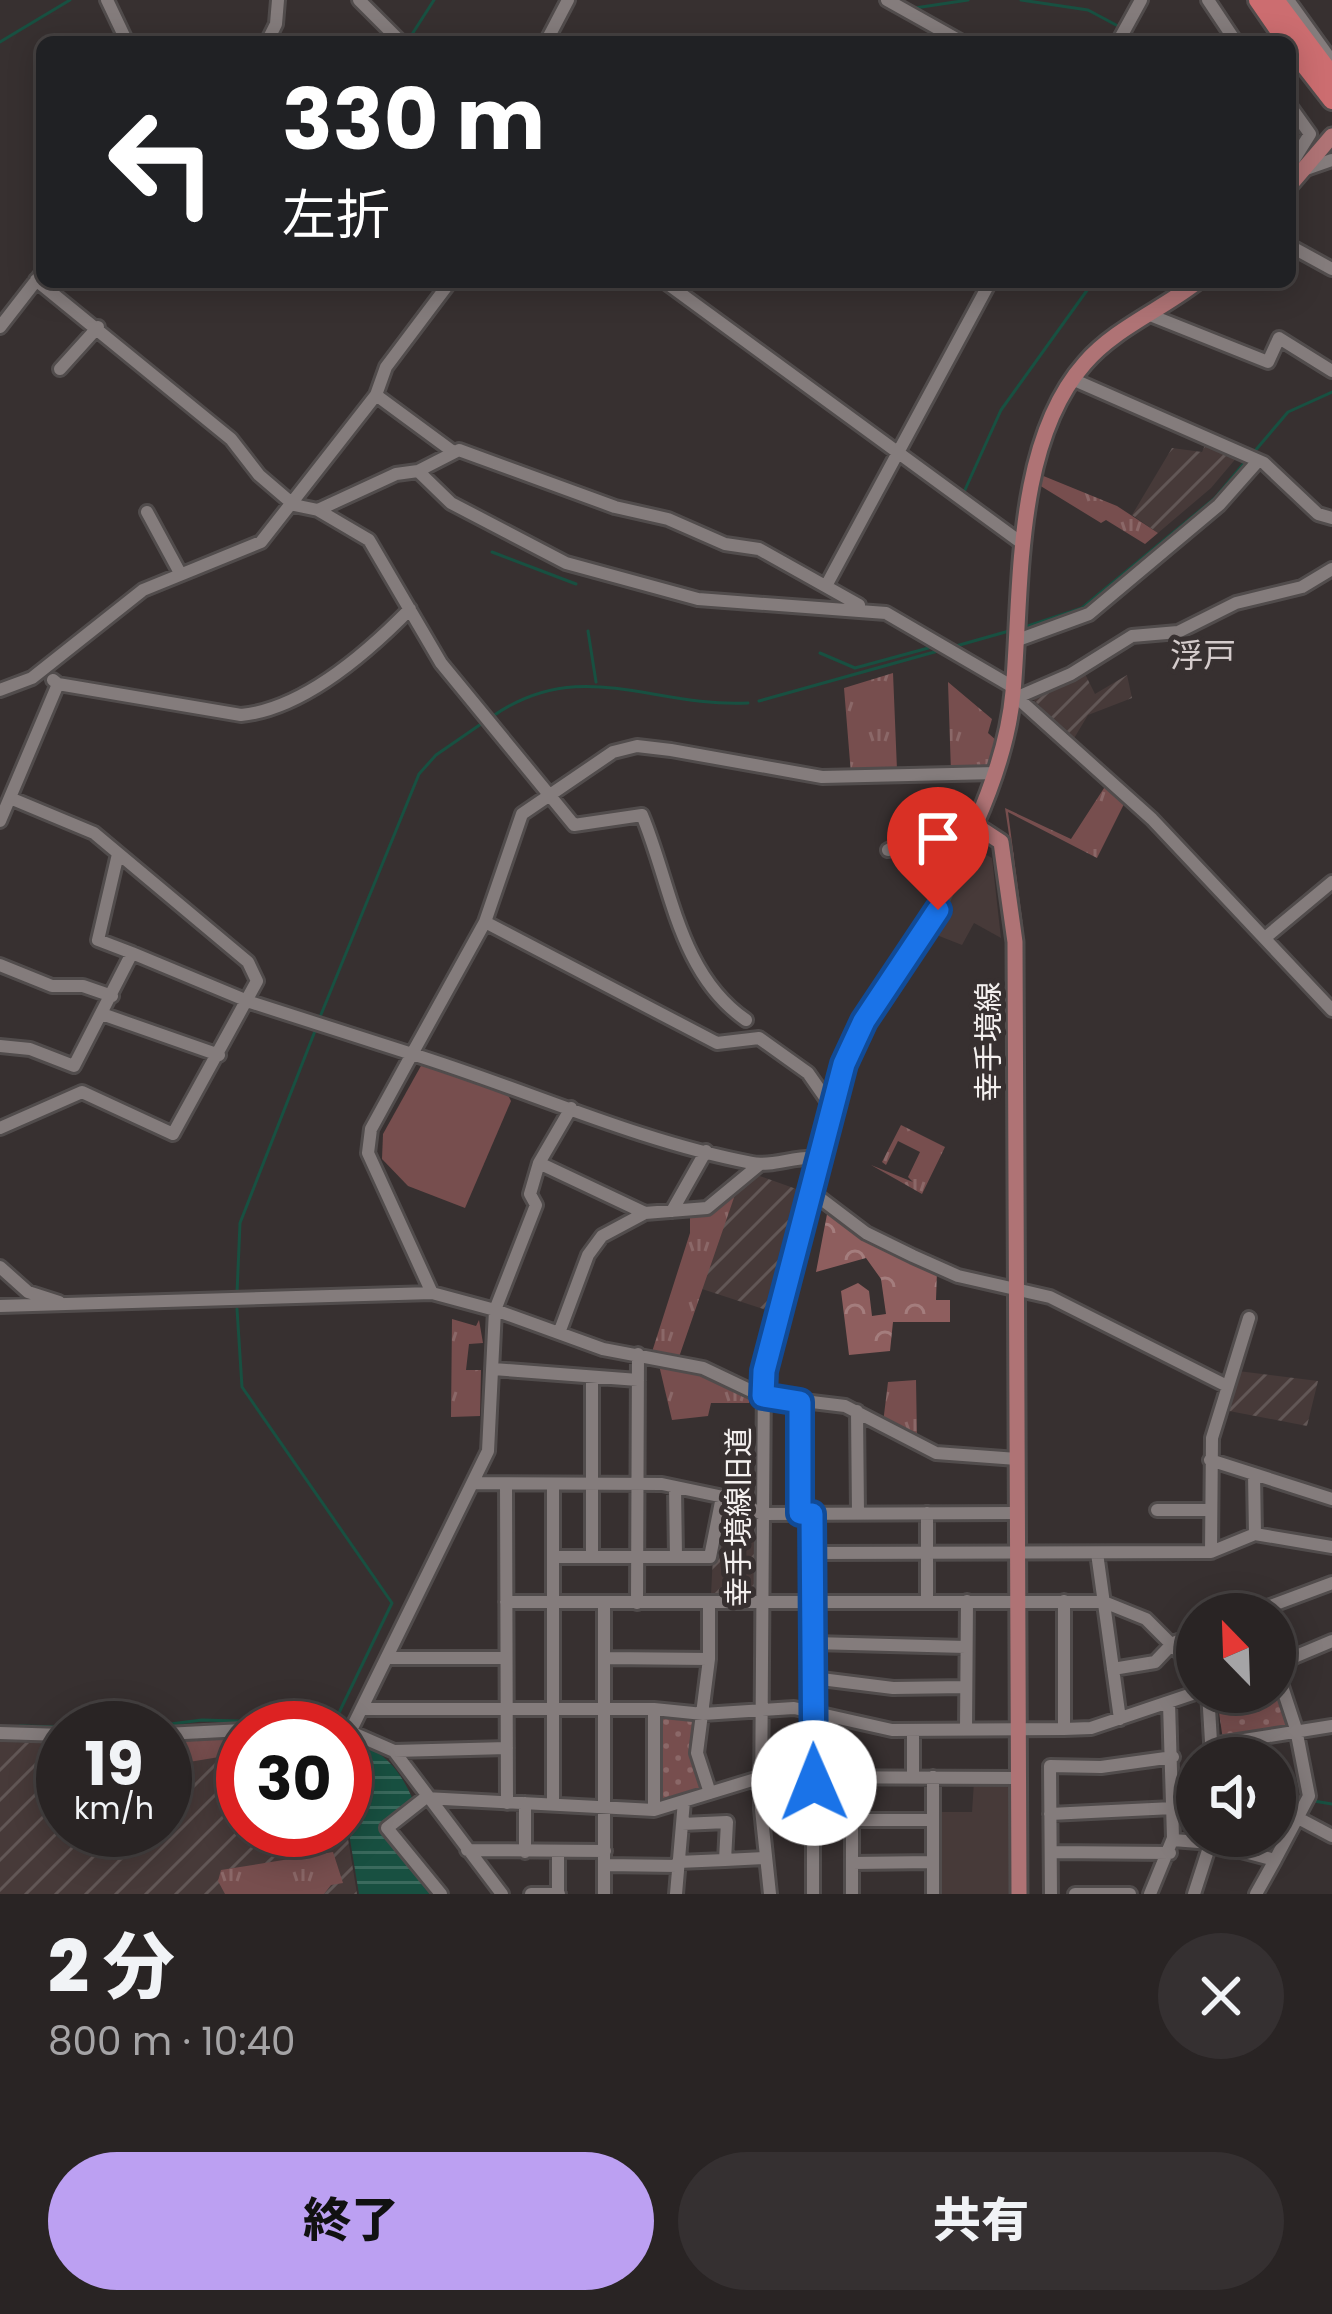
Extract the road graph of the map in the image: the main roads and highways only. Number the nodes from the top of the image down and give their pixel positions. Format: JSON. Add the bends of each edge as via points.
{"nodes":[{"id":1,"x":1258,"y":0,"type":"edge"},
{"id":2,"x":1276,"y":0,"type":"edge"},
{"id":3,"x":1283,"y":36,"type":"edge"},
{"id":4,"x":1296,"y":54,"type":"edge"},
{"id":5,"x":1332,"y":76,"type":"edge"},
{"id":6,"x":1332,"y":100,"type":"edge"},
{"id":7,"x":1332,"y":136,"type":"edge"},
{"id":8,"x":1296,"y":168,"type":"edge"},
{"id":9,"x":1188,"y":288,"type":"edge"},
{"id":10,"x":1019,"y":1894,"type":"edge"}],
"edges":[{"from":1,"to":3,"type":"highway"},
{"from":2,"to":5,"type":"highway"},
{"from":4,"to":6,"type":"highway"},
{"from":7,"to":8,"type":"main road"},
{"from":9,"to":10,"type":"main road","name":"幸手境線","via":[[1091,356],[1072,379],[1038,466],[1023,544],[1015,693],[976,825],[1001,842],[1013,914]]}]}
